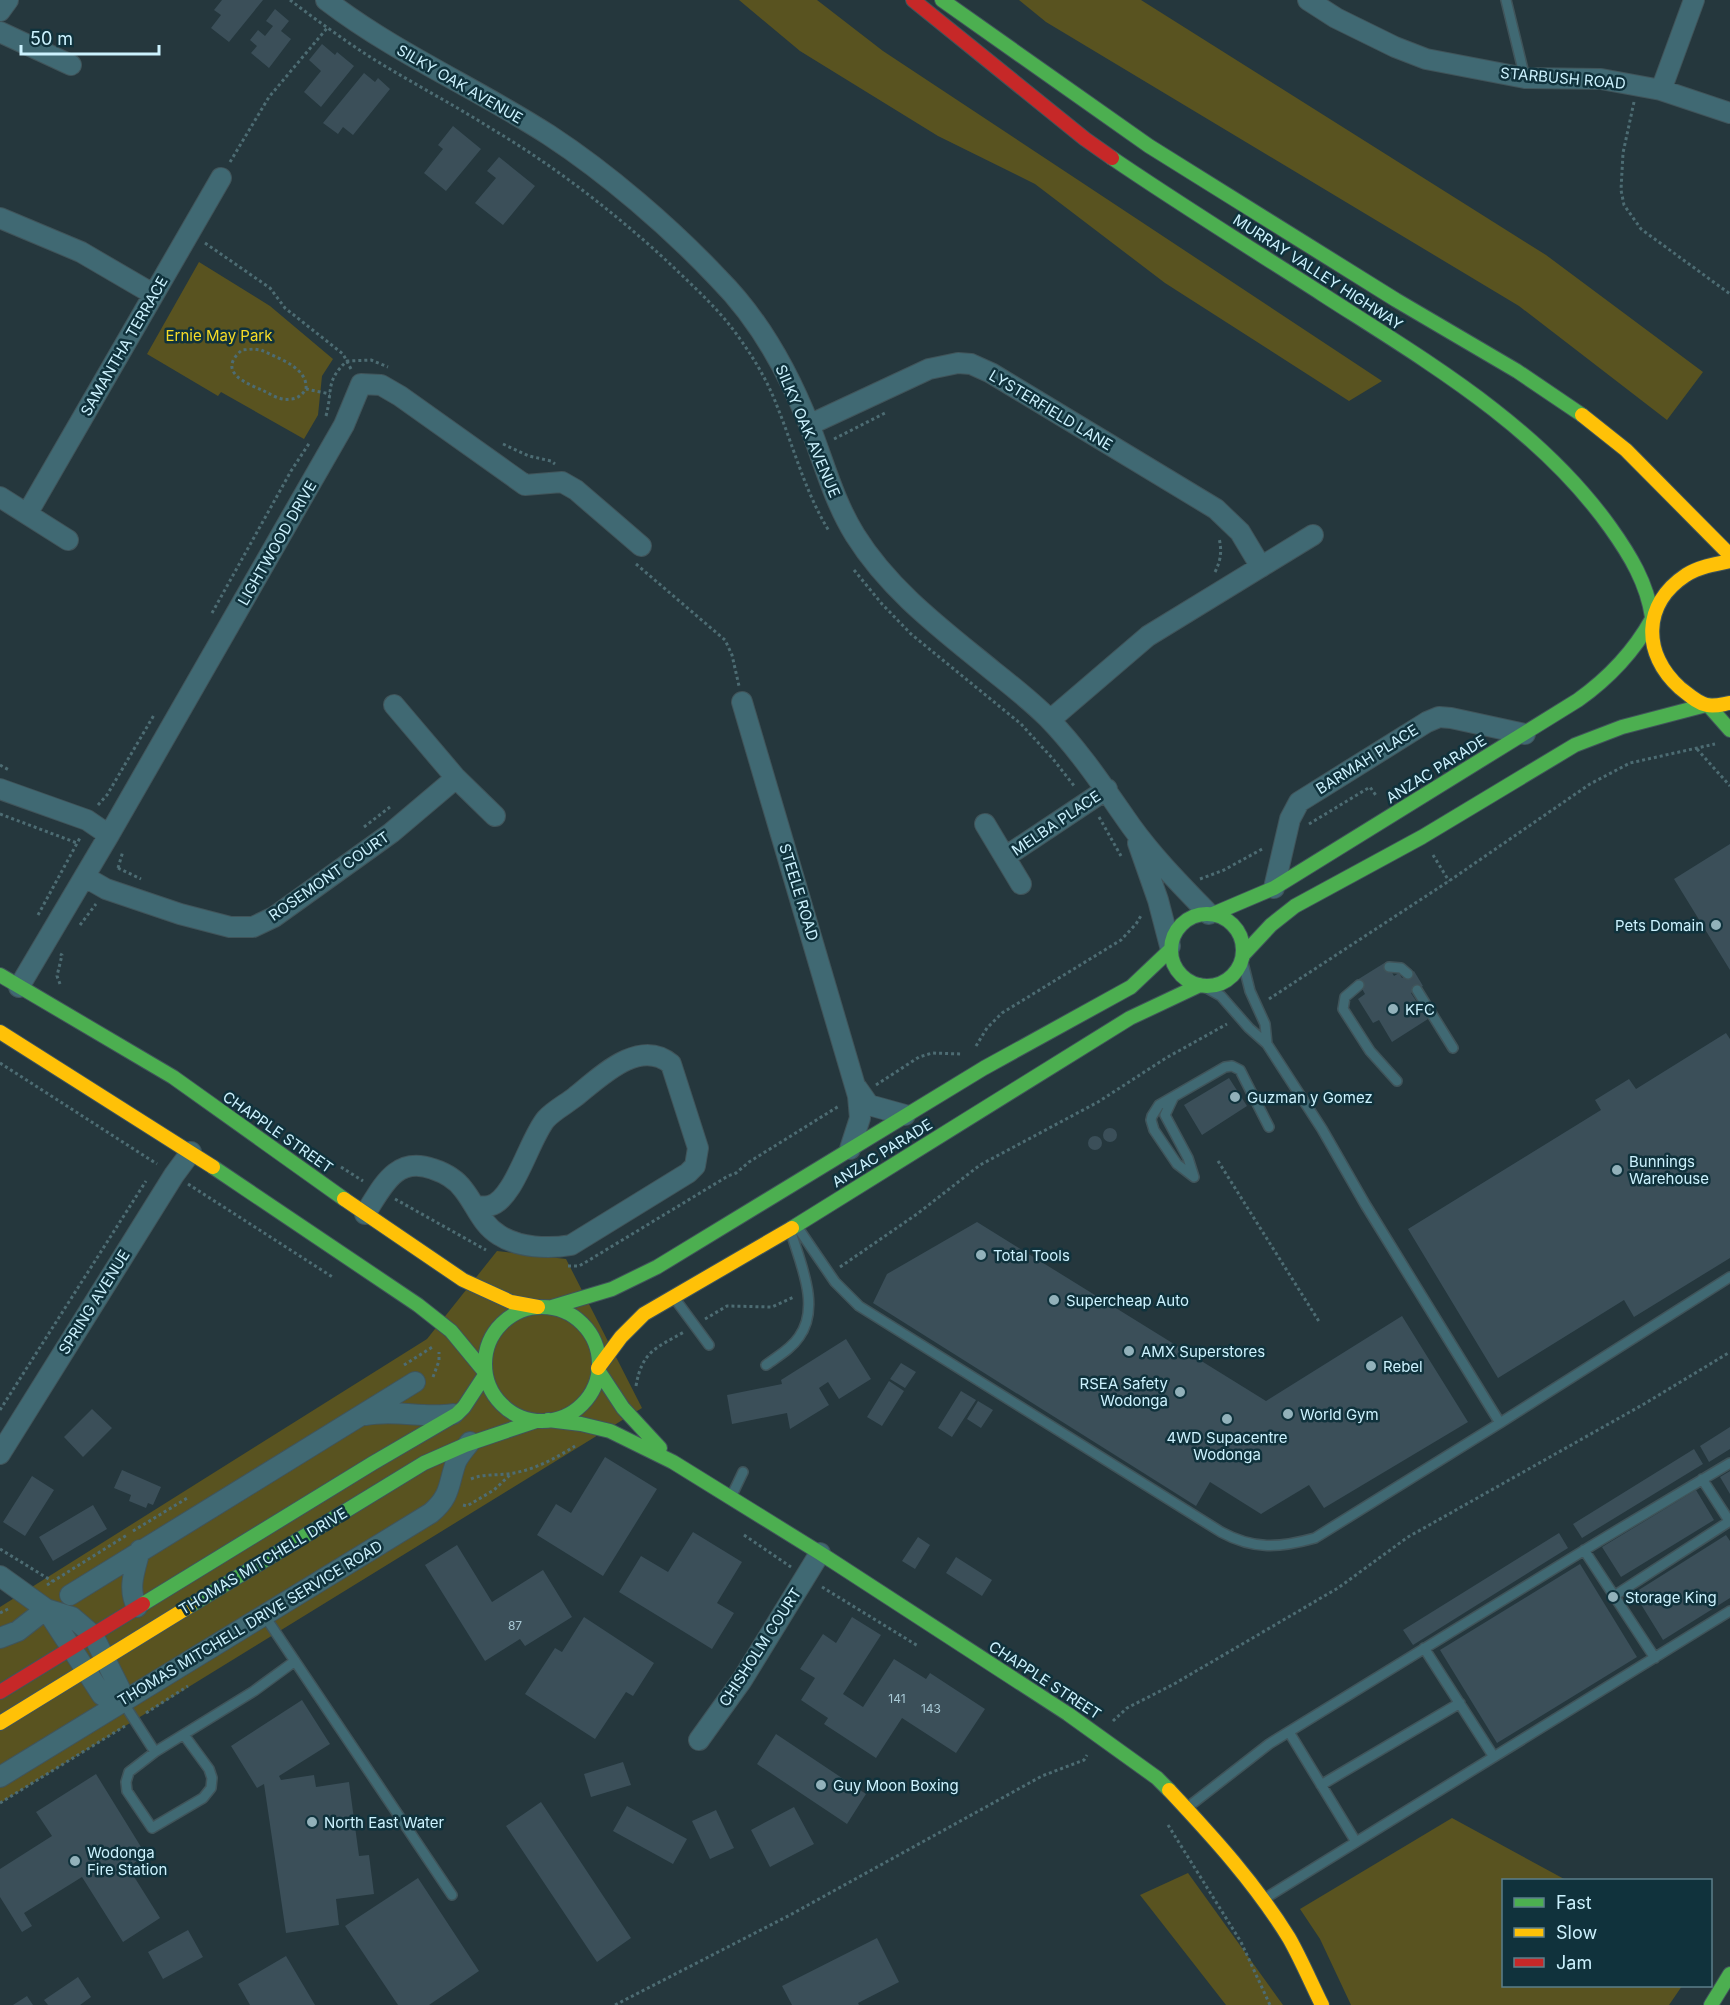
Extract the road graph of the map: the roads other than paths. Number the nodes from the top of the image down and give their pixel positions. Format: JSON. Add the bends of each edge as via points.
{"nodes":[{"id":1,"x":8,"y":0,"type":"edge"},
{"id":2,"x":914,"y":0,"type":"edge"},
{"id":3,"x":942,"y":0,"type":"edge"},
{"id":4,"x":1308,"y":0,"type":"edge"},
{"id":5,"x":1506,"y":0,"type":"edge"},
{"id":6,"x":1694,"y":0,"type":"edge"},
{"id":7,"x":334,"y":6,"type":"edge"},
{"id":8,"x":0,"y":11,"type":"edge"},
{"id":9,"x":0,"y":32,"type":"edge"},
{"id":10,"x":71,"y":64,"type":"dead end"},
{"id":11,"x":1525,"y":78,"type":"junction"},
{"id":12,"x":1661,"y":90,"type":"junction"},
{"id":13,"x":1730,"y":113,"type":"edge"},
{"id":14,"x":221,"y":178,"type":"road end"},
{"id":15,"x":0,"y":218,"type":"edge"},
{"id":16,"x":153,"y":294,"type":"junction"},
{"id":17,"x":809,"y":426,"type":"junction"},
{"id":18,"x":0,"y":497,"type":"edge"},
{"id":19,"x":27,"y":514,"type":"junction"},
{"id":20,"x":1313,"y":535,"type":"dead end"},
{"id":21,"x":68,"y":540,"type":"dead end"},
{"id":22,"x":641,"y":546,"type":"road end"},
{"id":23,"x":1730,"y":555,"type":"edge"},
{"id":24,"x":1730,"y":561,"type":"edge"},
{"id":25,"x":1261,"y":567,"type":"junction"},
{"id":26,"x":1652,"y":618,"type":"junction"},
{"id":27,"x":742,"y":702,"type":"road end"},
{"id":28,"x":1730,"y":703,"type":"edge"},
{"id":29,"x":394,"y":705,"type":"dead end"},
{"id":30,"x":1707,"y":705,"type":"junction"},
{"id":31,"x":1050,"y":720,"type":"junction"},
{"id":32,"x":1730,"y":730,"type":"edge"},
{"id":33,"x":1525,"y":734,"type":"junction"},
{"id":34,"x":456,"y":778,"type":"junction"},
{"id":35,"x":0,"y":789,"type":"edge"},
{"id":36,"x":1107,"y":789,"type":"junction"},
{"id":37,"x":495,"y":816,"type":"dead end"},
{"id":38,"x":985,"y":824,"type":"dead end"},
{"id":39,"x":1132,"y":827,"type":"junction"},
{"id":40,"x":109,"y":835,"type":"junction"},
{"id":41,"x":1005,"y":857,"type":"junction"},
{"id":42,"x":85,"y":877,"type":"junction"},
{"id":43,"x":1021,"y":884,"type":"dead end"},
{"id":44,"x":1274,"y":888,"type":"junction"},
{"id":45,"x":1211,"y":914,"type":"junction"},
{"id":46,"x":1170,"y":948,"type":"junction"},
{"id":47,"x":1242,"y":957,"type":"junction"},
{"id":48,"x":1389,"y":967,"type":"dead end"},
{"id":49,"x":1407,"y":974,"type":"dead end"},
{"id":50,"x":0,"y":975,"type":"edge"},
{"id":51,"x":1201,"y":985,"type":"junction"},
{"id":52,"x":1359,"y":986,"type":"dead end"},
{"id":53,"x":19,"y":987,"type":"junction"},
{"id":54,"x":1418,"y":990,"type":"dead end"},
{"id":55,"x":0,"y":1032,"type":"edge"},
{"id":56,"x":1267,"y":1044,"type":"junction"},
{"id":57,"x":1454,"y":1048,"type":"dead end"},
{"id":58,"x":1397,"y":1081,"type":"dead end"},
{"id":59,"x":858,"y":1091,"type":"junction"},
{"id":60,"x":1174,"y":1096,"type":"junction"},
{"id":61,"x":905,"y":1115,"type":"junction"},
{"id":62,"x":1269,"y":1127,"type":"dead end"},
{"id":63,"x":850,"y":1149,"type":"junction"},
{"id":64,"x":191,"y":1152,"type":"junction"},
{"id":65,"x":475,"y":1206,"type":"junction"},
{"id":66,"x":365,"y":1214,"type":"junction"},
{"id":67,"x":793,"y":1228,"type":"junction"},
{"id":68,"x":1730,"y":1277,"type":"edge"},
{"id":69,"x":673,"y":1296,"type":"junction"},
{"id":70,"x":545,"y":1307,"type":"junction"},
{"id":71,"x":710,"y":1345,"type":"dead end"},
{"id":72,"x":766,"y":1365,"type":"dead end"},
{"id":73,"x":598,"y":1369,"type":"junction"},
{"id":74,"x":485,"y":1373,"type":"junction"},
{"id":75,"x":422,"y":1382,"type":"road end"},
{"id":76,"x":460,"y":1412,"type":"junction"},
{"id":77,"x":360,"y":1416,"type":"junction"},
{"id":78,"x":542,"y":1420,"type":"junction"},
{"id":79,"x":1500,"y":1423,"type":"junction"},
{"id":80,"x":470,"y":1442,"type":"junction"},
{"id":81,"x":0,"y":1454,"type":"edge"},
{"id":82,"x":673,"y":1462,"type":"junction"},
{"id":83,"x":1730,"y":1462,"type":"edge"},
{"id":84,"x":743,"y":1472,"type":"dead end"},
{"id":85,"x":1702,"y":1479,"type":"junction"},
{"id":86,"x":730,"y":1499,"type":"junction"},
{"id":87,"x":1730,"y":1522,"type":"edge"},
{"id":88,"x":140,"y":1550,"type":"junction"},
{"id":89,"x":1584,"y":1550,"type":"junction"},
{"id":90,"x":819,"y":1553,"type":"junction"},
{"id":91,"x":0,"y":1576,"type":"edge"},
{"id":92,"x":70,"y":1595,"type":"dead end"},
{"id":93,"x":1614,"y":1596,"type":"junction"},
{"id":94,"x":137,"y":1607,"type":"junction"},
{"id":95,"x":46,"y":1609,"type":"junction"},
{"id":96,"x":1730,"y":1611,"type":"edge"},
{"id":97,"x":264,"y":1615,"type":"junction"},
{"id":98,"x":162,"y":1623,"type":"junction"},
{"id":99,"x":93,"y":1635,"type":"junction"},
{"id":100,"x":0,"y":1638,"type":"edge"},
{"id":101,"x":72,"y":1648,"type":"junction"},
{"id":102,"x":1424,"y":1648,"type":"junction"},
{"id":103,"x":1655,"y":1658,"type":"junction"},
{"id":104,"x":103,"y":1659,"type":"junction"},
{"id":105,"x":295,"y":1661,"type":"junction"},
{"id":106,"x":86,"y":1670,"type":"junction"},
{"id":107,"x":0,"y":1693,"type":"edge"},
{"id":108,"x":119,"y":1703,"type":"junction"},
{"id":109,"x":1460,"y":1703,"type":"junction"},
{"id":110,"x":0,"y":1723,"type":"edge"},
{"id":111,"x":1289,"y":1732,"type":"junction"},
{"id":112,"x":184,"y":1735,"type":"junction"},
{"id":113,"x":699,"y":1740,"type":"dead end"},
{"id":114,"x":155,"y":1752,"type":"junction"},
{"id":115,"x":1494,"y":1757,"type":"junction"},
{"id":116,"x":0,"y":1778,"type":"edge"},
{"id":117,"x":1321,"y":1785,"type":"junction"},
{"id":118,"x":1187,"y":1808,"type":"junction"},
{"id":119,"x":1356,"y":1842,"type":"junction"},
{"id":120,"x":452,"y":1895,"type":"dead end"},
{"id":121,"x":1262,"y":1900,"type":"junction"},
{"id":122,"x":1730,"y":1974,"type":"edge"},
{"id":123,"x":1322,"y":2005,"type":"edge"},
{"id":124,"x":1711,"y":2005,"type":"edge"}],
"edges":[{"from":1,"to":8,"type":"street"},
{"from":2,"to":26,"type":"main road","name":"MURRAY VALLEY HIGHWAY","via":[[1113,159],[1432,366],[1519,431],[1582,492],[1608,524],[1639,574]]},
{"from":3,"to":23,"type":"main road","name":"MURRAY VALLEY HIGHWAY","via":[[1149,146],[1576,410],[1626,450]]},
{"from":4,"to":11,"type":"street","name":"STARBUSH ROAD","via":[[1336,18],[1426,59]]},
{"from":5,"to":11,"type":"lane"},
{"from":6,"to":12,"type":"street"},
{"from":7,"to":17,"type":"street","name":"SILKY OAK AVENUE","via":[[370,32],[548,135],[657,221],[717,276],[764,333]]},
{"from":9,"to":10,"type":"street"},
{"from":11,"to":12,"type":"street","name":"STARBUSH ROAD","via":[[1601,79]]},
{"from":12,"to":13,"type":"street","name":"STARBUSH ROAD"},
{"from":14,"to":16,"type":"street","name":"SAMANTHA TERRACE"},
{"from":15,"to":16,"type":"street","via":[[81,252]]},
{"from":16,"to":19,"type":"street","name":"SAMANTHA TERRACE"},
{"from":17,"to":25,"type":"street","name":"LYSTERFIELD LANE","via":[[928,369],[971,364],[1216,509],[1240,532]]},
{"from":17,"to":31,"type":"street","name":"SILKY OAK AVENUE","via":[[834,494],[853,533],[876,566],[923,614]]},
{"from":18,"to":19,"type":"street"},
{"from":19,"to":21,"type":"street"},
{"from":20,"to":25,"type":"street"},
{"from":22,"to":40,"type":"street","name":"LIGHTWOOD DRIVE","via":[[576,490],[562,482],[525,485],[400,396],[381,385],[361,384],[345,425]]},
{"from":24,"to":26,"type":"main road","name":"ANZAC PARADE","via":[[1701,568],[1680,579],[1664,595]]},
{"from":25,"to":31,"type":"street","via":[[1149,636]]},
{"from":26,"to":30,"type":"main road","name":"MURRAY VALLEY HIGHWAY","via":[[1655,649],[1665,671],[1686,693]]},
{"from":26,"to":33,"type":"main road","name":"ANZAC PARADE","via":[[1641,640],[1613,673]]},
{"from":27,"to":59,"type":"street","name":"STEELE ROAD"},
{"from":28,"to":30,"type":"main road"},
{"from":29,"to":34,"type":"street"},
{"from":30,"to":32,"type":"main road","name":"MURRAY VALLEY HIGHWAY"},
{"from":30,"to":47,"type":"main road","via":[[1622,727],[1552,758],[1422,837],[1295,906]]},
{"from":31,"to":36,"type":"street","name":"SILKY OAK AVENUE"},
{"from":33,"to":44,"type":"main road","name":"ANZAC PARADE"},
{"from":33,"to":44,"type":"street","name":"BARMAH PLACE","via":[[1456,718],[1431,719],[1303,799],[1292,813]]},
{"from":34,"to":37,"type":"street"},
{"from":34,"to":42,"type":"street","name":"ROSEMONT COURT","via":[[391,832],[274,917],[253,927],[206,922],[106,889]]},
{"from":35,"to":40,"type":"street","via":[[87,820]]},
{"from":36,"to":39,"type":"street","name":"SILKY OAK AVENUE"},
{"from":36,"to":41,"type":"street","name":"MELBA PLACE"},
{"from":38,"to":41,"type":"street","name":"MELBA PLACE"},
{"from":39,"to":45,"type":"street","name":"SILKY OAK AVENUE","via":[[1182,887]]},
{"from":39,"to":46,"type":"street","name":"SILKY OAK AVENUE"},
{"from":40,"to":42,"type":"street","name":"LIGHTWOOD DRIVE"},
{"from":41,"to":43,"type":"street","name":"MELBA PLACE"},
{"from":42,"to":53,"type":"street","name":"LIGHTWOOD DRIVE"},
{"from":44,"to":45,"type":"main road","name":"ANZAC PARADE"},
{"from":45,"to":46,"type":"main road","via":[[1184,921],[1173,935]]},
{"from":45,"to":47,"type":"main road","via":[[1236,927],[1243,941]]},
{"from":46,"to":51,"type":"main road","via":[[1178,973]]},
{"from":46,"to":61,"type":"main road","name":"ANZAC PARADE","via":[[1131,987]]},
{"from":47,"to":51,"type":"main road","via":[[1238,969],[1227,980],[1214,986]]},
{"from":47,"to":56,"type":"lane","via":[[1250,991],[1266,1024]]},
{"from":48,"to":49,"type":"lane","via":[[1401,968]]},
{"from":50,"to":53,"type":"main road","name":"CHAPPLE STREET"},
{"from":51,"to":56,"type":"lane","via":[[1221,996]]},
{"from":51,"to":67,"type":"main road","name":"ANZAC PARADE","via":[[1130,1018]]},
{"from":52,"to":58,"type":"lane","via":[[1345,997],[1343,1009],[1370,1051]]},
{"from":53,"to":66,"type":"main road","name":"CHAPPLE STREET","via":[[173,1077]]},
{"from":54,"to":57,"type":"lane"},
{"from":55,"to":64,"type":"main road"},
{"from":56,"to":79,"type":"lane"},
{"from":59,"to":61,"type":"street","via":[[876,1108]]},
{"from":59,"to":63,"type":"street","name":"STEELE ROAD","via":[[860,1118]]},
{"from":60,"to":60,"type":"lane","via":[[1159,1105],[1151,1120],[1177,1164],[1194,1177],[1165,1115]]},
{"from":60,"to":62,"type":"lane","via":[[1225,1067],[1236,1067]]},
{"from":61,"to":63,"type":"main road","name":"ANZAC PARADE"},
{"from":63,"to":70,"type":"main road","name":"ANZAC PARADE","via":[[641,1276],[596,1294]]},
{"from":64,"to":74,"type":"main road","via":[[418,1305],[452,1331]]},
{"from":64,"to":81,"type":"street","name":"SPRING AVENUE"},
{"from":65,"to":65,"type":"street","via":[[485,1225],[499,1236],[521,1244],[555,1248],[586,1237],[688,1173],[695,1166],[698,1148],[670,1064],[648,1055],[616,1065],[547,1118],[533,1136],[511,1188],[491,1206]]},
{"from":65,"to":66,"type":"street","via":[[454,1179],[410,1164],[399,1169]]},
{"from":66,"to":70,"type":"main road","name":"CHAPPLE STREET","via":[[463,1280],[511,1302]]},
{"from":67,"to":69,"type":"main road","name":"ANZAC PARADE"},
{"from":67,"to":72,"type":"lane","via":[[809,1311],[806,1326],[793,1344]]},
{"from":67,"to":79,"type":"lane","via":[[846,1294],[872,1314],[1221,1532],[1250,1545],[1283,1545],[1315,1538]]},
{"from":68,"to":79,"type":"lane"},
{"from":69,"to":71,"type":"lane"},
{"from":69,"to":73,"type":"main road","name":"ANZAC PARADE","via":[[635,1322]]},
{"from":70,"to":73,"type":"main road","via":[[572,1315],[584,1326],[596,1348]]},
{"from":70,"to":74,"type":"main road","via":[[522,1310],[499,1327],[489,1346]]},
{"from":73,"to":78,"type":"main road","via":[[581,1406],[568,1414]]},
{"from":73,"to":82,"type":"main road","name":"CHAPPLE STREET","via":[[623,1408]]},
{"from":74,"to":76,"type":"main road","name":"THOMAS MITCHELL DRIVE"},
{"from":74,"to":78,"type":"main road","via":[[492,1392],[508,1410],[523,1418]]},
{"from":75,"to":77,"type":"street"},
{"from":76,"to":77,"type":"street"},
{"from":76,"to":94,"type":"main road","name":"THOMAS MITCHELL DRIVE"},
{"from":77,"to":88,"type":"street"},
{"from":78,"to":80,"type":"main road","name":"THOMAS MITCHELL DRIVE"},
{"from":78,"to":82,"type":"main road","name":"CHAPPLE STREET","via":[[610,1431]]},
{"from":80,"to":97,"type":"street","name":"THOMAS MITCHELL DRIVE SERVICE ROAD","via":[[458,1458],[440,1505]]},
{"from":80,"to":98,"type":"main road","name":"THOMAS MITCHELL DRIVE","via":[[417,1467]]},
{"from":82,"to":86,"type":"main road","name":"CHAPPLE STREET"},
{"from":83,"to":85,"type":"lane"},
{"from":84,"to":86,"type":"lane"},
{"from":85,"to":87,"type":"lane"},
{"from":85,"to":89,"type":"lane"},
{"from":86,"to":90,"type":"main road","name":"CHAPPLE STREET"},
{"from":87,"to":93,"type":"lane"},
{"from":88,"to":92,"type":"street"},
{"from":88,"to":94,"type":"street","via":[[132,1585]]},
{"from":89,"to":93,"type":"lane"},
{"from":89,"to":102,"type":"lane"},
{"from":90,"to":113,"type":"street","name":"CHISHOLM COURT","via":[[742,1680]]},
{"from":90,"to":118,"type":"main road","name":"CHAPPLE STREET","via":[[1101,1736],[1157,1778]]},
{"from":91,"to":95,"type":"street"},
{"from":93,"to":103,"type":"lane"},
{"from":94,"to":98,"type":"main road"},
{"from":94,"to":99,"type":"main road","name":"THOMAS MITCHELL DRIVE"},
{"from":95,"to":99,"type":"street","via":[[72,1617]]},
{"from":95,"to":100,"type":"street"},
{"from":95,"to":101,"type":"street"},
{"from":96,"to":103,"type":"lane"},
{"from":97,"to":105,"type":"lane"},
{"from":97,"to":108,"type":"street","name":"THOMAS MITCHELL DRIVE SERVICE ROAD"},
{"from":98,"to":104,"type":"main road","name":"THOMAS MITCHELL DRIVE"},
{"from":99,"to":101,"type":"main road","name":"THOMAS MITCHELL DRIVE"},
{"from":99,"to":104,"type":"street"},
{"from":101,"to":106,"type":"street"},
{"from":101,"to":107,"type":"main road","name":"THOMAS MITCHELL DRIVE"},
{"from":102,"to":109,"type":"lane"},
{"from":102,"to":111,"type":"lane"},
{"from":103,"to":115,"type":"lane"},
{"from":104,"to":106,"type":"main road","name":"THOMAS MITCHELL DRIVE"},
{"from":104,"to":108,"type":"street","via":[[120,1689]]},
{"from":105,"to":112,"type":"lane"},
{"from":105,"to":120,"type":"lane"},
{"from":106,"to":108,"type":"street","via":[[102,1695]]},
{"from":106,"to":110,"type":"main road","name":"THOMAS MITCHELL DRIVE"},
{"from":108,"to":114,"type":"lane","via":[[128,1710]]},
{"from":108,"to":116,"type":"street","name":"THOMAS MITCHELL DRIVE SERVICE ROAD"},
{"from":109,"to":115,"type":"lane"},
{"from":109,"to":117,"type":"lane"},
{"from":111,"to":117,"type":"lane"},
{"from":111,"to":118,"type":"lane"},
{"from":112,"to":114,"type":"lane"},
{"from":112,"to":114,"type":"lane","via":[[209,1769],[211,1788],[203,1798],[152,1828],[127,1791],[126,1782],[129,1772]]},
{"from":115,"to":119,"type":"lane"},
{"from":117,"to":119,"type":"lane"},
{"from":118,"to":121,"type":"main road","name":"CHAPPLE STREET","via":[[1222,1846]]},
{"from":119,"to":121,"type":"lane"},
{"from":121,"to":123,"type":"main road","name":"CHAPPLE STREET","via":[[1289,1939]]},
{"from":122,"to":124,"type":"main road"}]}
